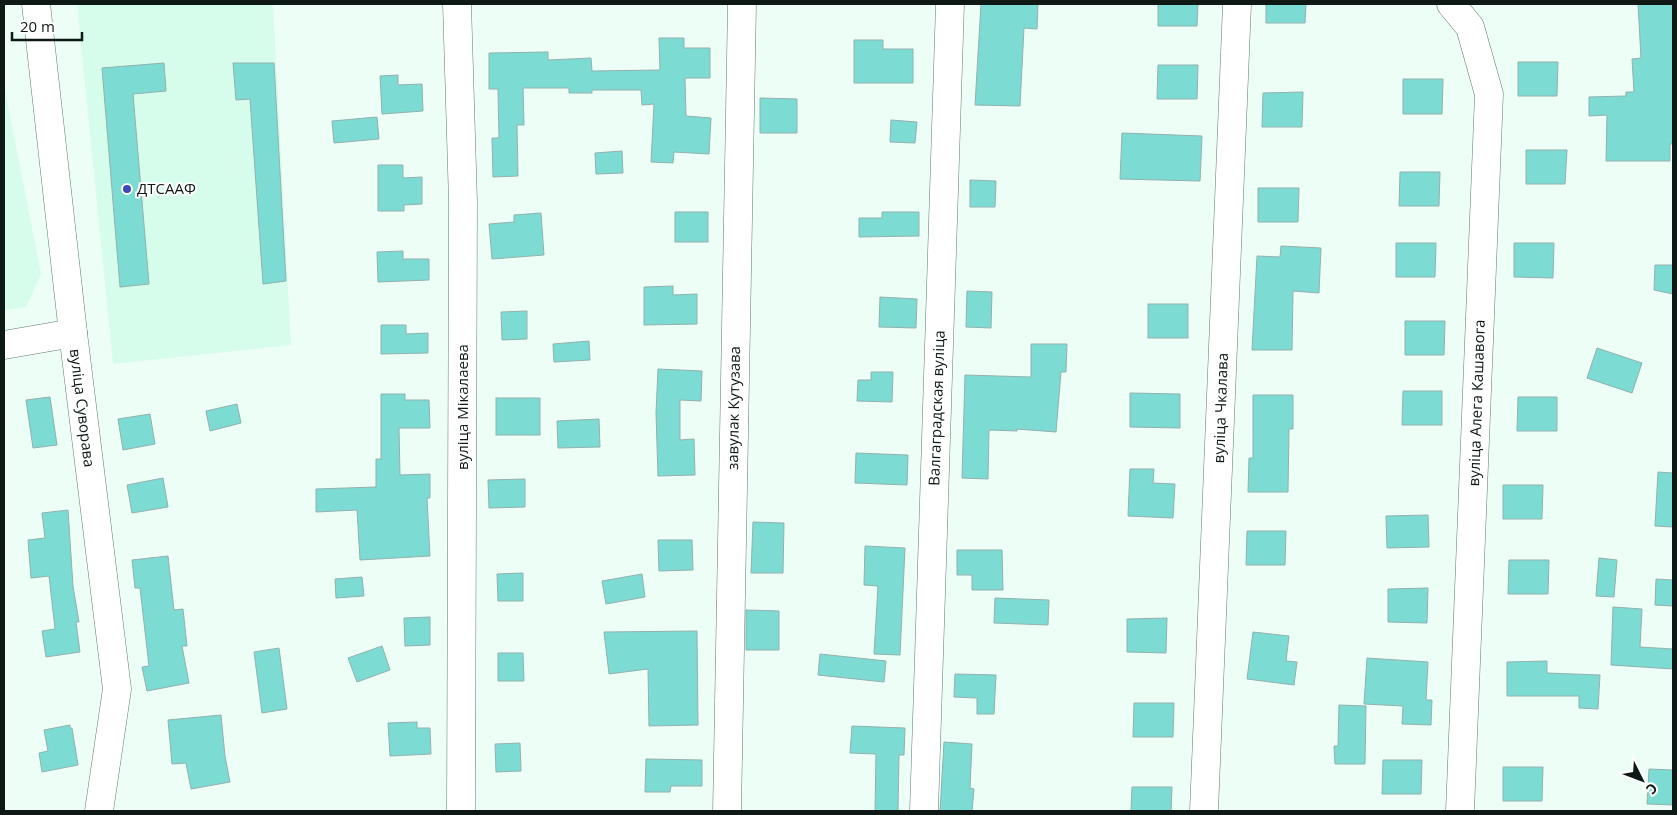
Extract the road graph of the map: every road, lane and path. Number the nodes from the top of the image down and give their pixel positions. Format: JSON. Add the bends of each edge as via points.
{"nodes":[{"id":1,"x":36,"y":4,"type":"edge"},
{"id":2,"x":457,"y":4,"type":"edge"},
{"id":3,"x":742,"y":4,"type":"edge"},
{"id":4,"x":950,"y":4,"type":"edge"},
{"id":5,"x":1237,"y":4,"type":"edge"},
{"id":6,"x":1452,"y":4,"type":"edge"},
{"id":7,"x":73,"y":333,"type":"junction"},
{"id":8,"x":4,"y":345,"type":"edge"},
{"id":9,"x":99,"y":811,"type":"edge"},
{"id":10,"x":461,"y":811,"type":"edge"},
{"id":11,"x":727,"y":811,"type":"edge"},
{"id":12,"x":924,"y":811,"type":"edge"},
{"id":13,"x":1204,"y":811,"type":"edge"},
{"id":14,"x":1460,"y":811,"type":"edge"}],
"edges":[{"from":1,"to":7,"type":"street","name":"вуліца Суворава"},
{"from":2,"to":10,"type":"street","name":"вуліца Мікалаева","via":[[463,202]]},
{"from":3,"to":11,"type":"street","name":"завулак Кутузава"},
{"from":4,"to":12,"type":"street","name":"Валгаградская вуліца"},
{"from":5,"to":13,"type":"street","name":"вуліца Чкалава"},
{"from":6,"to":14,"type":"street","name":"вуліца Алега Кашавога","via":[[1470,27],[1489,94]]},
{"from":7,"to":8,"type":"street"},
{"from":7,"to":9,"type":"street","name":"вуліца Суворава","via":[[117,689]]}]}
